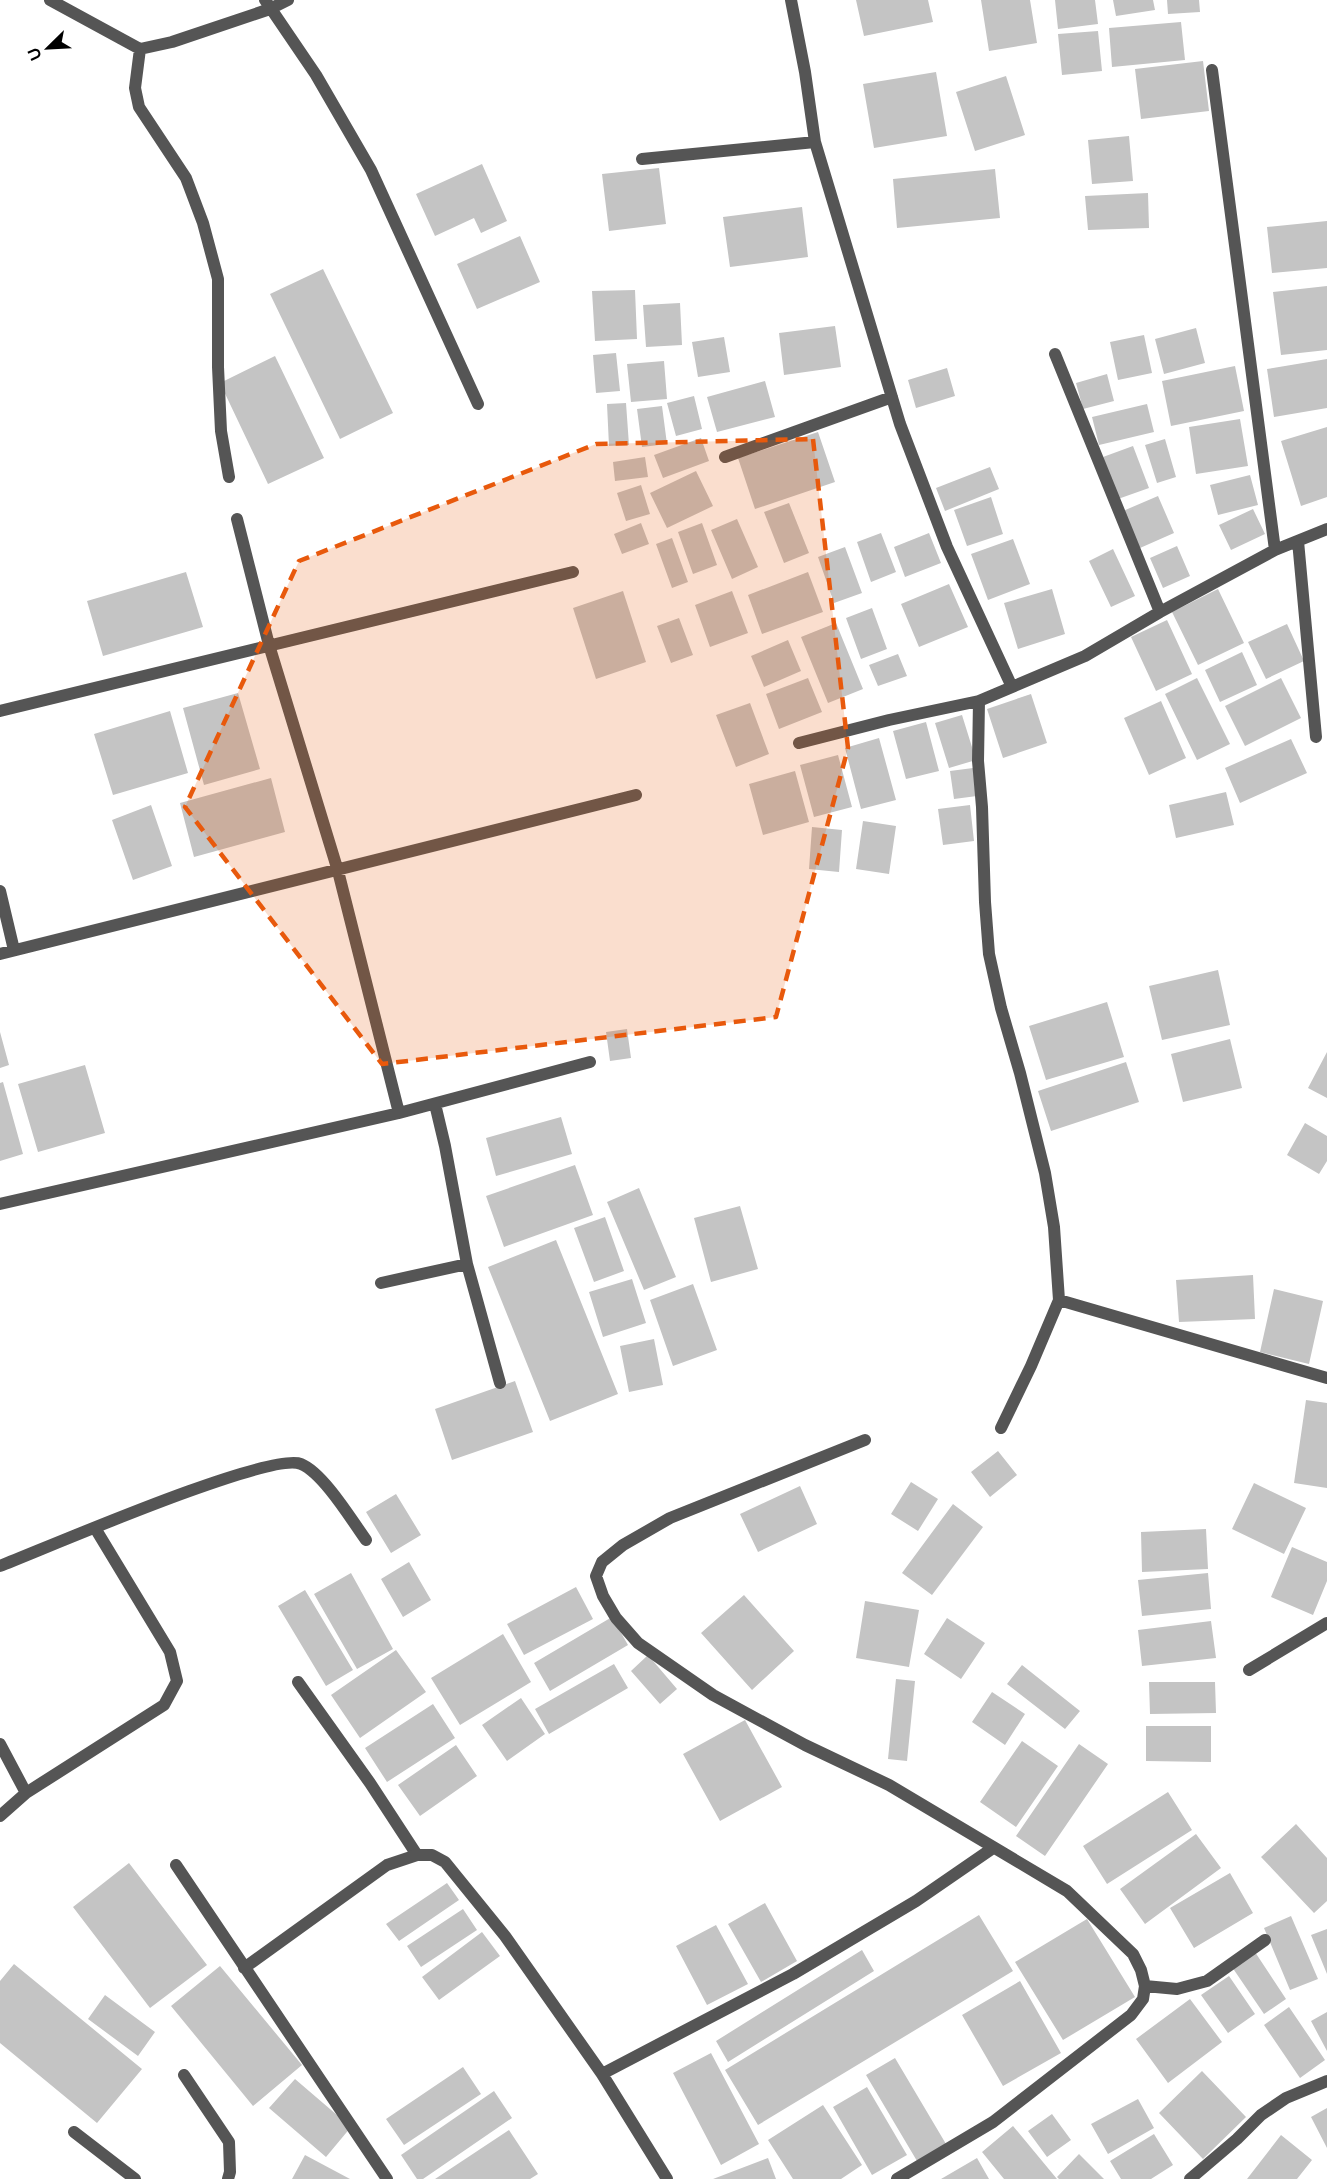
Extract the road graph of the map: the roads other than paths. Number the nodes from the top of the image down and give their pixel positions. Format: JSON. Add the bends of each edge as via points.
{"nodes":[{"id":1,"x":50,"y":0,"type":"edge"},
{"id":2,"x":288,"y":0,"type":"edge"},
{"id":3,"x":791,"y":0,"type":"edge"},
{"id":4,"x":268,"y":4,"type":"edge"},
{"id":5,"x":140,"y":48,"type":"junction"},
{"id":6,"x":1212,"y":70,"type":"dead end"},
{"id":7,"x":815,"y":142,"type":"junction"},
{"id":8,"x":642,"y":159,"type":"dead end"},
{"id":9,"x":1055,"y":354,"type":"dead end"},
{"id":10,"x":892,"y":397,"type":"junction"},
{"id":11,"x":478,"y":404,"type":"dead end"},
{"id":12,"x":725,"y":457,"type":"dead end"},
{"id":13,"x":229,"y":477,"type":"dead end"},
{"id":14,"x":237,"y":519,"type":"dead end"},
{"id":15,"x":1327,"y":529,"type":"edge"},
{"id":16,"x":1298,"y":541,"type":"junction"},
{"id":17,"x":1275,"y":550,"type":"junction"},
{"id":18,"x":573,"y":572,"type":"dead end"},
{"id":19,"x":1160,"y":612,"type":"junction"},
{"id":20,"x":269,"y":645,"type":"junction"},
{"id":21,"x":1012,"y":687,"type":"junction"},
{"id":22,"x":979,"y":701,"type":"junction"},
{"id":23,"x":0,"y":711,"type":"edge"},
{"id":24,"x":1316,"y":737,"type":"dead end"},
{"id":25,"x":800,"y":743,"type":"dead end"},
{"id":26,"x":636,"y":795,"type":"dead end"},
{"id":27,"x":338,"y":871,"type":"junction"},
{"id":28,"x":0,"y":891,"type":"edge"},
{"id":29,"x":14,"y":950,"type":"junction"},
{"id":30,"x":0,"y":954,"type":"edge"},
{"id":31,"x":590,"y":1062,"type":"dead end"},
{"id":32,"x":435,"y":1104,"type":"junction"},
{"id":33,"x":399,"y":1113,"type":"junction"},
{"id":34,"x":0,"y":1204,"type":"edge"},
{"id":35,"x":467,"y":1264,"type":"junction"},
{"id":36,"x":381,"y":1283,"type":"dead end"},
{"id":37,"x":1059,"y":1299,"type":"junction"},
{"id":38,"x":1327,"y":1378,"type":"edge"},
{"id":39,"x":500,"y":1383,"type":"dead end"},
{"id":40,"x":1001,"y":1428,"type":"dead end"},
{"id":41,"x":865,"y":1440,"type":"dead end"},
{"id":42,"x":95,"y":1528,"type":"junction"},
{"id":43,"x":366,"y":1540,"type":"dead end"},
{"id":44,"x":0,"y":1566,"type":"edge"},
{"id":45,"x":1327,"y":1623,"type":"edge"},
{"id":46,"x":1249,"y":1670,"type":"dead end"},
{"id":47,"x":298,"y":1682,"type":"dead end"},
{"id":48,"x":0,"y":1744,"type":"edge"},
{"id":49,"x":26,"y":1793,"type":"junction"},
{"id":50,"x":0,"y":1816,"type":"edge"},
{"id":51,"x":993,"y":1848,"type":"junction"},
{"id":52,"x":417,"y":1855,"type":"junction"},
{"id":53,"x":176,"y":1865,"type":"dead end"},
{"id":54,"x":1265,"y":1940,"type":"dead end"},
{"id":55,"x":244,"y":1968,"type":"junction"},
{"id":56,"x":1145,"y":1986,"type":"junction"},
{"id":57,"x":602,"y":2074,"type":"junction"},
{"id":58,"x":184,"y":2075,"type":"dead end"},
{"id":59,"x":1327,"y":2081,"type":"edge"},
{"id":60,"x":74,"y":2132,"type":"dead end"},
{"id":61,"x":135,"y":2179,"type":"edge"},
{"id":62,"x":228,"y":2179,"type":"edge"},
{"id":63,"x":387,"y":2179,"type":"edge"},
{"id":64,"x":668,"y":2179,"type":"edge"},
{"id":65,"x":897,"y":2179,"type":"edge"},
{"id":66,"x":1190,"y":2179,"type":"edge"}],
"edges":[{"from":1,"to":5,"type":"street"},
{"from":2,"to":4,"type":"street"},
{"from":3,"to":7,"type":"street"},
{"from":4,"to":5,"type":"street","via":[[172,42]]},
{"from":4,"to":11,"type":"street","via":[[316,75],[371,170]]},
{"from":5,"to":13,"type":"street","via":[[135,88],[139,107],[186,178],[218,279],[221,431]]},
{"from":6,"to":17,"type":"street"},
{"from":7,"to":8,"type":"street"},
{"from":7,"to":10,"type":"street"},
{"from":9,"to":19,"type":"street"},
{"from":10,"to":12,"type":"street"},
{"from":10,"to":21,"type":"street","via":[[947,547]]},
{"from":14,"to":20,"type":"street"},
{"from":15,"to":16,"type":"street"},
{"from":16,"to":17,"type":"street"},
{"from":16,"to":24,"type":"street"},
{"from":17,"to":19,"type":"street"},
{"from":18,"to":20,"type":"street"},
{"from":19,"to":21,"type":"street","via":[[1085,656]]},
{"from":20,"to":23,"type":"street"},
{"from":20,"to":27,"type":"street"},
{"from":21,"to":22,"type":"street"},
{"from":22,"to":25,"type":"street"},
{"from":22,"to":37,"type":"street","via":[[978,761],[989,954],[1045,1173]]},
{"from":26,"to":27,"type":"street"},
{"from":27,"to":29,"type":"street"},
{"from":27,"to":33,"type":"street"},
{"from":28,"to":29,"type":"street"},
{"from":29,"to":30,"type":"street"},
{"from":31,"to":32,"type":"street"},
{"from":32,"to":33,"type":"street"},
{"from":32,"to":35,"type":"street"},
{"from":33,"to":34,"type":"street"},
{"from":35,"to":36,"type":"street"},
{"from":35,"to":39,"type":"street"},
{"from":37,"to":38,"type":"street"},
{"from":37,"to":40,"type":"street"},
{"from":41,"to":51,"type":"street","via":[[670,1518],[623,1545],[602,1562],[596,1576],[616,1618],[638,1643],[713,1695],[889,1785]]},
{"from":42,"to":43,"type":"street","via":[[271,1464],[300,1463],[318,1475]]},
{"from":42,"to":44,"type":"street"},
{"from":42,"to":49,"type":"street","via":[[170,1652],[177,1681],[164,1705]]},
{"from":45,"to":46,"type":"street"},
{"from":47,"to":52,"type":"street"},
{"from":48,"to":49,"type":"street"},
{"from":49,"to":50,"type":"street"},
{"from":51,"to":56,"type":"street","via":[[1067,1891],[1133,1954]]},
{"from":51,"to":57,"type":"street","via":[[916,1901],[793,1974]]},
{"from":52,"to":55,"type":"street","via":[[387,1865]]},
{"from":52,"to":57,"type":"street","via":[[432,1855],[445,1862],[505,1936]]},
{"from":53,"to":55,"type":"street"},
{"from":54,"to":56,"type":"street","via":[[1207,1981],[1177,1989]]},
{"from":55,"to":63,"type":"street"},
{"from":56,"to":65,"type":"street","via":[[1143,1999],[1131,2014],[993,2122]]},
{"from":57,"to":64,"type":"street"},
{"from":58,"to":62,"type":"street","via":[[229,2142]]},
{"from":59,"to":66,"type":"street","via":[[1286,2098],[1261,2115]]},
{"from":60,"to":61,"type":"street"}]}
